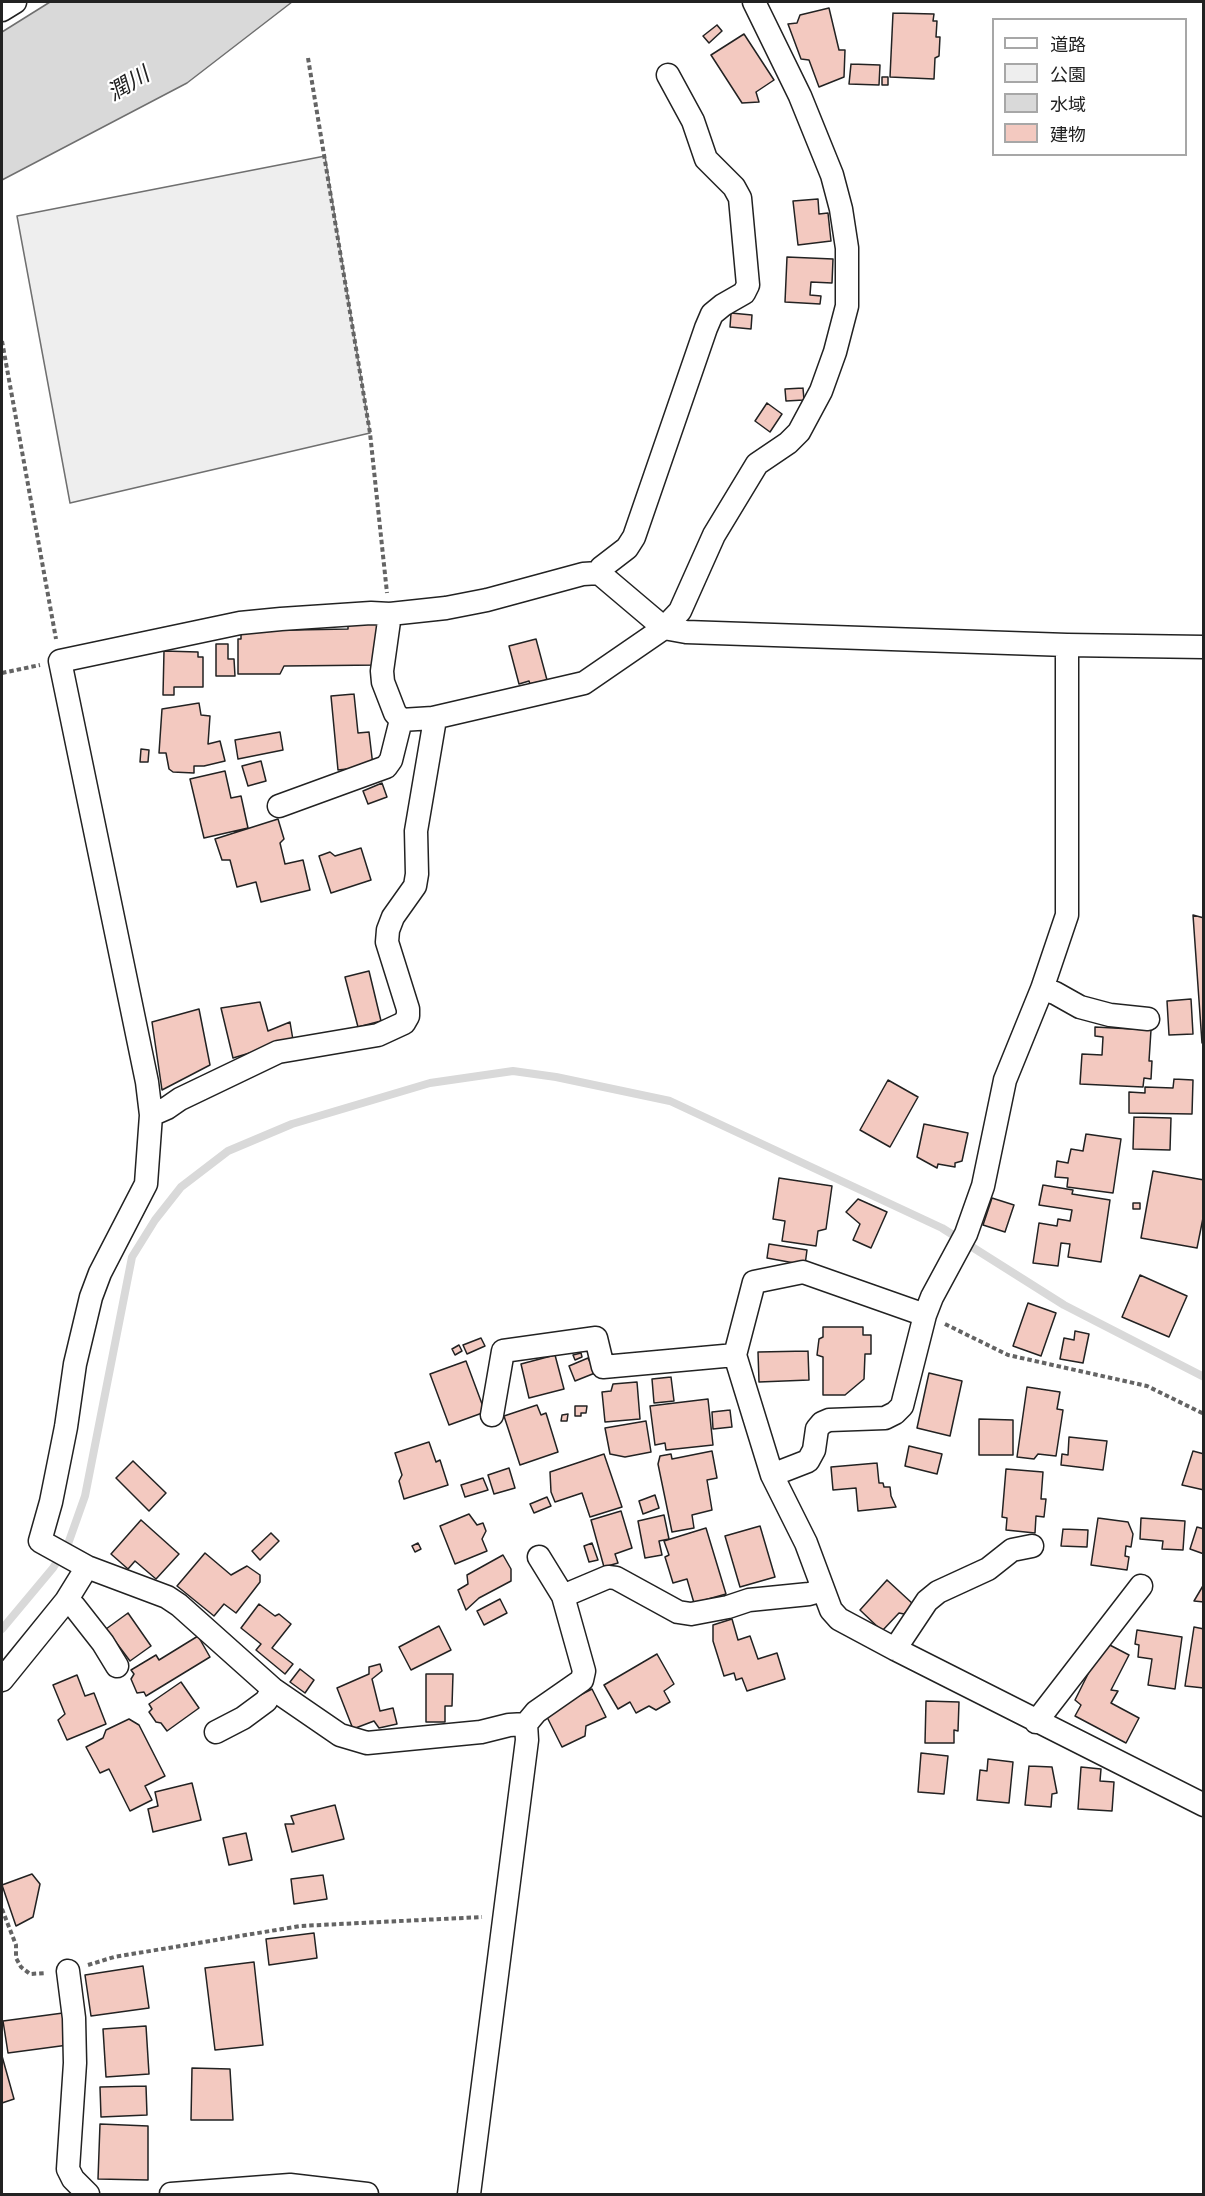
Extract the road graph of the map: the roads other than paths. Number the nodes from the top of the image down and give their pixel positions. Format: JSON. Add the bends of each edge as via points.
{"nodes":[{"id":1,"x":15,"y":2,"type":"edge"},
{"id":2,"x":754,"y":2,"type":"edge"},
{"id":3,"x":2,"y":10,"type":"edge"},
{"id":4,"x":668,"y":75,"type":"dead end"},
{"id":5,"x":599,"y":573,"type":"junction"},
{"id":6,"x":390,"y":614,"type":"junction"},
{"id":7,"x":664,"y":628,"type":"junction"},
{"id":8,"x":1068,"y":645,"type":"junction"},
{"id":9,"x":1203,"y":647,"type":"edge"},
{"id":10,"x":433,"y":718,"type":"junction"},
{"id":11,"x":401,"y":720,"type":"junction"},
{"id":12,"x":279,"y":806,"type":"dead end"},
{"id":13,"x":1042,"y":989,"type":"junction"},
{"id":14,"x":1148,"y":1019,"type":"dead end"},
{"id":15,"x":151,"y":1115,"type":"junction"},
{"id":16,"x":925,"y":1315,"type":"junction"},
{"id":17,"x":735,"y":1355,"type":"junction"},
{"id":18,"x":492,"y":1415,"type":"dead end"},
{"id":19,"x":772,"y":1475,"type":"junction"},
{"id":20,"x":1032,"y":1546,"type":"dead end"},
{"id":21,"x":539,"y":1557,"type":"dead end"},
{"id":22,"x":82,"y":1563,"type":"junction"},
{"id":23,"x":1141,"y":1586,"type":"dead end"},
{"id":24,"x":823,"y":1590,"type":"junction"},
{"id":25,"x":563,"y":1596,"type":"junction"},
{"id":26,"x":66,"y":1601,"type":"junction"},
{"id":27,"x":895,"y":1649,"type":"junction"},
{"id":28,"x":117,"y":1666,"type":"dead end"},
{"id":29,"x":2,"y":1680,"type":"edge"},
{"id":30,"x":273,"y":1689,"type":"junction"},
{"id":31,"x":1036,"y":1722,"type":"junction"},
{"id":32,"x":526,"y":1724,"type":"junction"},
{"id":33,"x":216,"y":1732,"type":"dead end"},
{"id":34,"x":1203,"y":1805,"type":"edge"},
{"id":35,"x":68,"y":1971,"type":"road end"},
{"id":36,"x":88,"y":2194,"type":"edge"},
{"id":37,"x":171,"y":2194,"type":"edge"},
{"id":38,"x":367,"y":2194,"type":"edge"},
{"id":39,"x":469,"y":2194,"type":"edge"}],
"edges":[{"from":1,"to":3,"type":"street"},
{"from":2,"to":7,"type":"street","via":[[800,96],[832,175],[847,248],[847,306],[821,391],[799,432],[757,464],[714,535],[680,611]]},
{"from":4,"to":5,"type":"street","via":[[693,121],[706,159],[740,198],[748,285],[744,293],[712,314],[634,537]]},
{"from":5,"to":6,"type":"street","via":[[487,600]]},
{"from":5,"to":7,"type":"street"},
{"from":6,"to":11,"type":"street","via":[[383,682]]},
{"from":6,"to":15,"type":"street","via":[[240,623],[60,661]]},
{"from":7,"to":8,"type":"street","via":[[686,632]]},
{"from":7,"to":10,"type":"street","via":[[584,683]]},
{"from":8,"to":9,"type":"street"},
{"from":8,"to":13,"type":"street","via":[[1066,915]]},
{"from":10,"to":11,"type":"street"},
{"from":10,"to":15,"type":"street","via":[[416,831],[415,886],[388,930],[387,942],[408,1009],[404,1023],[378,1035],[278,1052]]},
{"from":11,"to":12,"type":"street","via":[[386,767]]},
{"from":13,"to":14,"type":"street","via":[[1080,1007]]},
{"from":13,"to":16,"type":"street","via":[[1005,1080],[983,1186],[966,1234]]},
{"from":15,"to":22,"type":"street","via":[[146,1184],[100,1273],[88,1308],[40,1541]]},
{"from":16,"to":17,"type":"street","via":[[804,1272],[754,1282]]},
{"from":16,"to":19,"type":"street","via":[[902,1406],[885,1418],[822,1423],[808,1461]]},
{"from":17,"to":18,"type":"street","via":[[603,1367],[596,1338],[503,1351]]},
{"from":17,"to":19,"type":"street"},
{"from":19,"to":24,"type":"street","via":[[806,1543]]},
{"from":20,"to":27,"type":"street","via":[[1012,1550],[988,1569],[927,1601]]},
{"from":21,"to":25,"type":"street"},
{"from":22,"to":26,"type":"street"},
{"from":22,"to":30,"type":"street","via":[[167,1597]]},
{"from":23,"to":31,"type":"street"},
{"from":24,"to":25,"type":"street","via":[[749,1600],[691,1614],[678,1612],[616,1578],[608,1577]]},
{"from":24,"to":27,"type":"street","via":[[839,1619]]},
{"from":25,"to":32,"type":"street","via":[[584,1671],[582,1680],[536,1712]]},
{"from":26,"to":28,"type":"street","via":[[74,1606]]},
{"from":26,"to":29,"type":"street"},
{"from":27,"to":31,"type":"street"},
{"from":30,"to":32,"type":"street","via":[[340,1735],[367,1743]]},
{"from":30,"to":33,"type":"street","via":[[266,1701]]},
{"from":31,"to":34,"type":"street"},
{"from":32,"to":39,"type":"street"},
{"from":35,"to":36,"type":"street","via":[[75,2063],[68,2169]]},
{"from":37,"to":38,"type":"street","via":[[290,2185]]}]}
